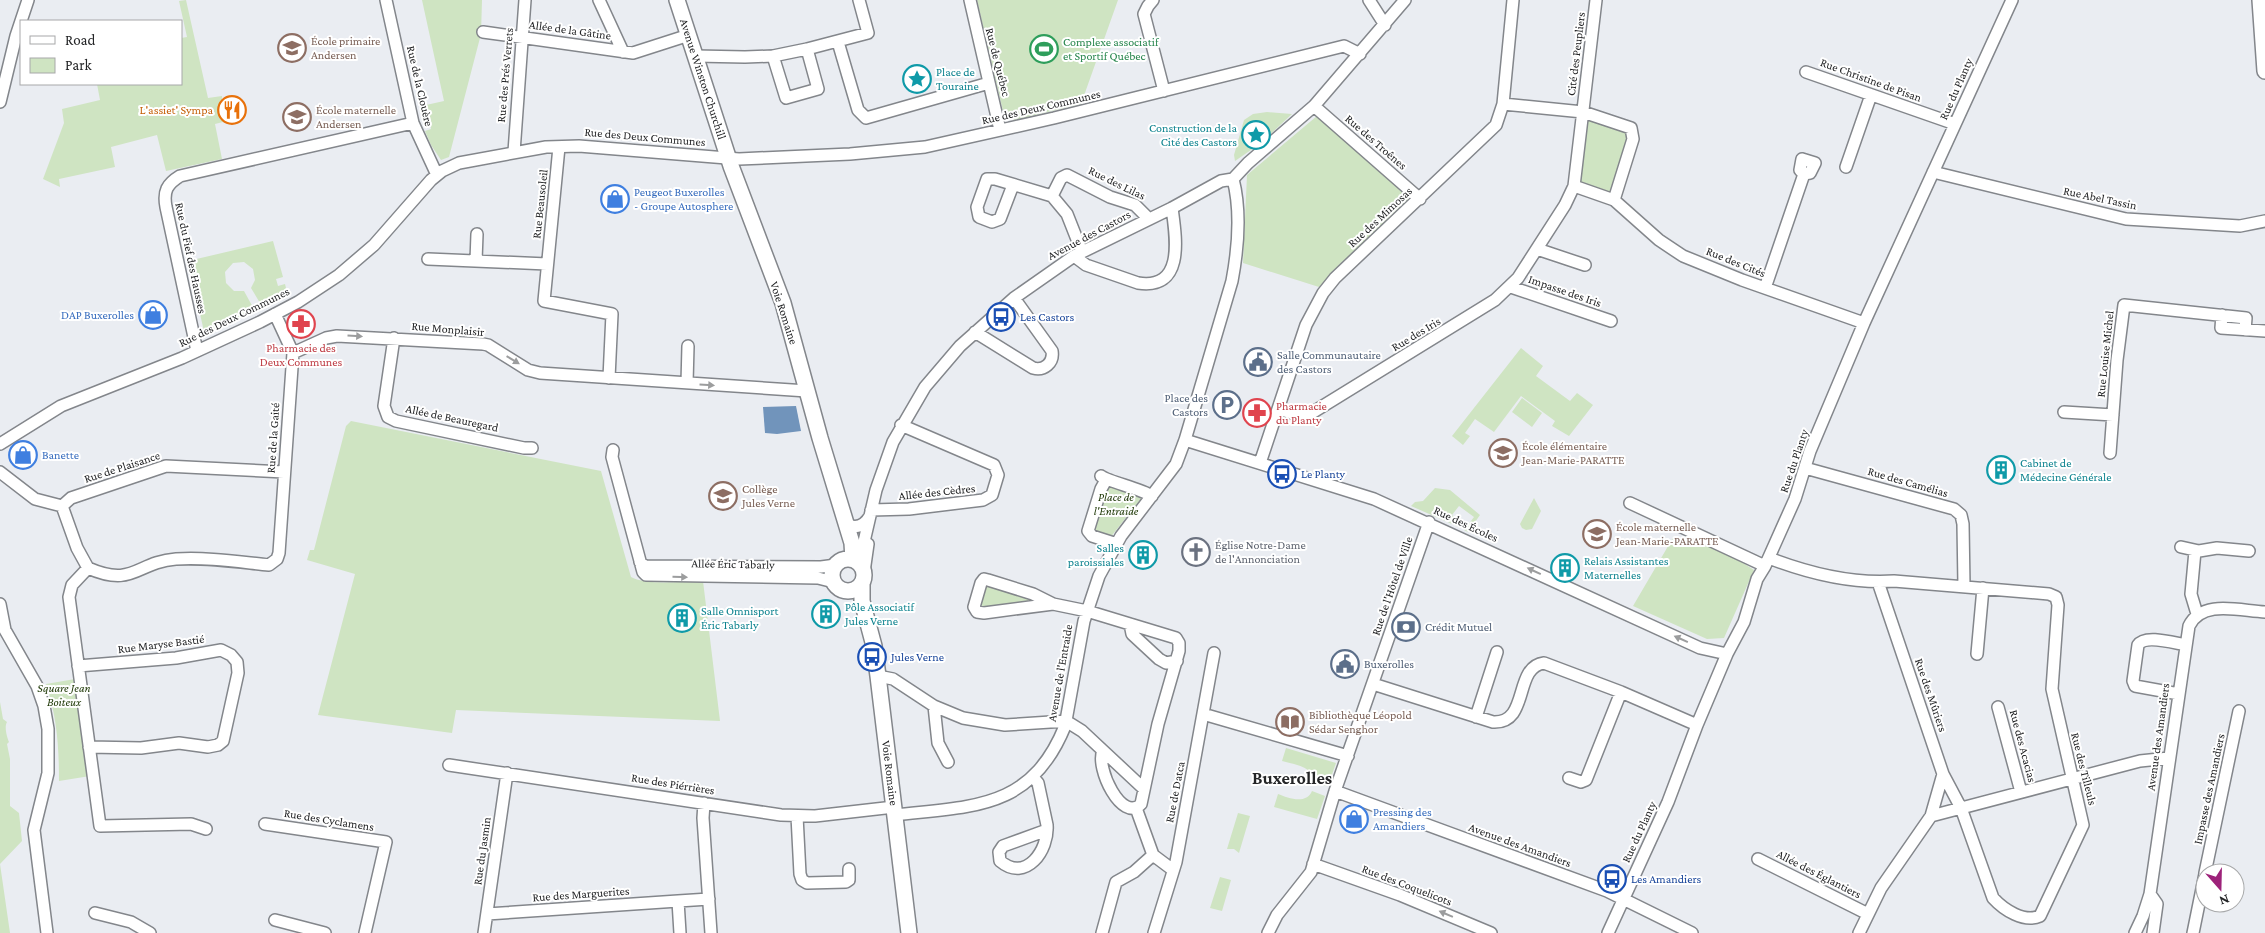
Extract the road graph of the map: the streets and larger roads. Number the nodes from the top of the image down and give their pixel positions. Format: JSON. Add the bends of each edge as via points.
{"nodes":[{"id":1,"x":28,"y":0,"type":"edge"},
{"id":2,"x":386,"y":0,"type":"edge"},
{"id":3,"x":525,"y":0,"type":"edge"},
{"id":4,"x":599,"y":0,"type":"edge"},
{"id":5,"x":677,"y":0,"type":"edge"},
{"id":6,"x":859,"y":0,"type":"edge"},
{"id":7,"x":970,"y":0,"type":"edge"},
{"id":8,"x":1153,"y":0,"type":"edge"},
{"id":9,"x":1369,"y":0,"type":"edge"},
{"id":10,"x":1405,"y":0,"type":"edge"},
{"id":11,"x":1514,"y":0,"type":"edge"},
{"id":12,"x":1596,"y":0,"type":"edge"},
{"id":13,"x":2260,"y":0,"type":"edge"},
{"id":14,"x":2012,"y":1,"type":"edge"},
{"id":15,"x":21,"y":20,"type":"edge"},
{"id":16,"x":20,"y":24,"type":"edge"},
{"id":17,"x":1385,"y":26,"type":"junction"},
{"id":18,"x":483,"y":32,"type":"dead end"},
{"id":19,"x":689,"y":35,"type":"junction"},
{"id":20,"x":522,"y":37,"type":"junction"},
{"id":21,"x":838,"y":42,"type":"junction"},
{"id":22,"x":807,"y":49,"type":"junction"},
{"id":23,"x":622,"y":52,"type":"junction"},
{"id":24,"x":1360,"y":54,"type":"junction"},
{"id":25,"x":695,"y":56,"type":"junction"},
{"id":26,"x":773,"y":56,"type":"junction"},
{"id":27,"x":2265,"y":71,"type":"edge"},
{"id":28,"x":1806,"y":72,"type":"dead end"},
{"id":29,"x":989,"y":83,"type":"junction"},
{"id":30,"x":1164,"y":91,"type":"junction"},
{"id":31,"x":1871,"y":95,"type":"junction"},
{"id":32,"x":0,"y":102,"type":"edge"},
{"id":33,"x":1504,"y":104,"type":"junction"},
{"id":34,"x":1314,"y":106,"type":"junction"},
{"id":35,"x":1583,"y":112,"type":"junction"},
{"id":36,"x":413,"y":123,"type":"junction"},
{"id":37,"x":1955,"y":124,"type":"junction"},
{"id":38,"x":1000,"y":130,"type":"junction"},
{"id":39,"x":559,"y":147,"type":"junction"},
{"id":40,"x":514,"y":152,"type":"junction"},
{"id":41,"x":728,"y":158,"type":"junction"},
{"id":42,"x":1846,"y":167,"type":"dead end"},
{"id":43,"x":1933,"y":172,"type":"junction"},
{"id":44,"x":1804,"y":174,"type":"dead end"},
{"id":45,"x":437,"y":175,"type":"junction"},
{"id":46,"x":1233,"y":179,"type":"junction"},
{"id":47,"x":1013,"y":185,"type":"dead end"},
{"id":48,"x":1574,"y":186,"type":"junction"},
{"id":49,"x":1052,"y":196,"type":"junction"},
{"id":50,"x":1420,"y":199,"type":"junction"},
{"id":51,"x":1614,"y":200,"type":"junction"},
{"id":52,"x":1172,"y":208,"type":"junction"},
{"id":53,"x":1148,"y":219,"type":"junction"},
{"id":54,"x":2265,"y":221,"type":"edge"},
{"id":55,"x":477,"y":234,"type":"dead end"},
{"id":56,"x":1537,"y":249,"type":"junction"},
{"id":57,"x":1078,"y":254,"type":"junction"},
{"id":58,"x":428,"y":259,"type":"dead end"},
{"id":59,"x":476,"y":261,"type":"junction"},
{"id":60,"x":548,"y":264,"type":"junction"},
{"id":61,"x":1586,"y":265,"type":"dead end"},
{"id":62,"x":1511,"y":287,"type":"junction"},
{"id":63,"x":1765,"y":288,"type":"junction"},
{"id":64,"x":1014,"y":298,"type":"junction"},
{"id":65,"x":275,"y":314,"type":"junction"},
{"id":66,"x":1611,"y":321,"type":"dead end"},
{"id":67,"x":1864,"y":323,"type":"junction"},
{"id":68,"x":975,"y":332,"type":"junction"},
{"id":69,"x":2265,"y":332,"type":"edge"},
{"id":70,"x":394,"y":338,"type":"junction"},
{"id":71,"x":688,"y":346,"type":"dead end"},
{"id":72,"x":197,"y":351,"type":"junction"},
{"id":73,"x":293,"y":353,"type":"junction"},
{"id":74,"x":609,"y":378,"type":"junction"},
{"id":75,"x":687,"y":383,"type":"junction"},
{"id":76,"x":808,"y":391,"type":"junction"},
{"id":77,"x":1278,"y":409,"type":"junction"},
{"id":78,"x":2064,"y":412,"type":"dead end"},
{"id":79,"x":2113,"y":415,"type":"junction"},
{"id":80,"x":901,"y":426,"type":"junction"},
{"id":81,"x":1185,"y":440,"type":"junction"},
{"id":82,"x":0,"y":444,"type":"edge"},
{"id":83,"x":532,"y":448,"type":"dead end"},
{"id":84,"x":613,"y":450,"type":"dead end"},
{"id":85,"x":2110,"y":453,"type":"dead end"},
{"id":86,"x":1260,"y":463,"type":"junction"},
{"id":87,"x":1805,"y":468,"type":"junction"},
{"id":88,"x":830,"y":471,"type":"junction"},
{"id":89,"x":0,"y":472,"type":"edge"},
{"id":90,"x":284,"y":472,"type":"junction"},
{"id":91,"x":1152,"y":496,"type":"junction"},
{"id":92,"x":1630,"y":503,"type":"dead end"},
{"id":93,"x":62,"y":506,"type":"junction"},
{"id":94,"x":871,"y":513,"type":"junction"},
{"id":95,"x":1429,"y":522,"type":"junction"},
{"id":96,"x":846,"y":524,"type":"junction"},
{"id":97,"x":1117,"y":544,"type":"junction"},
{"id":98,"x":2180,"y":547,"type":"dead end"},
{"id":99,"x":2195,"y":551,"type":"junction"},
{"id":100,"x":2249,"y":551,"type":"dead end"},
{"id":101,"x":640,"y":562,"type":"junction"},
{"id":102,"x":1767,"y":562,"type":"junction"},
{"id":103,"x":852,"y":567,"type":"junction"},
{"id":104,"x":88,"y":568,"type":"junction"},
{"id":105,"x":1878,"y":582,"type":"junction"},
{"id":106,"x":838,"y":586,"type":"junction"},
{"id":107,"x":1964,"y":586,"type":"junction"},
{"id":108,"x":1982,"y":588,"type":"junction"},
{"id":109,"x":0,"y":604,"type":"edge"},
{"id":110,"x":1054,"y":604,"type":"junction"},
{"id":111,"x":1087,"y":611,"type":"junction"},
{"id":112,"x":2265,"y":612,"type":"edge"},
{"id":113,"x":2197,"y":614,"type":"junction"},
{"id":114,"x":864,"y":615,"type":"junction"},
{"id":115,"x":1130,"y":624,"type":"junction"},
{"id":116,"x":2186,"y":645,"type":"junction"},
{"id":117,"x":1497,"y":652,"type":"dead end"},
{"id":118,"x":1214,"y":653,"type":"dead end"},
{"id":119,"x":1727,"y":654,"type":"junction"},
{"id":120,"x":1977,"y":654,"type":"dead end"},
{"id":121,"x":1176,"y":661,"type":"junction"},
{"id":122,"x":78,"y":666,"type":"junction"},
{"id":123,"x":878,"y":676,"type":"junction"},
{"id":124,"x":1373,"y":684,"type":"junction"},
{"id":125,"x":1621,"y":692,"type":"junction"},
{"id":126,"x":2179,"y":694,"type":"junction"},
{"id":127,"x":934,"y":706,"type":"junction"},
{"id":128,"x":1998,"y":707,"type":"dead end"},
{"id":129,"x":2239,"y":711,"type":"dead end"},
{"id":130,"x":1203,"y":714,"type":"junction"},
{"id":131,"x":1476,"y":717,"type":"junction"},
{"id":132,"x":1066,"y":722,"type":"junction"},
{"id":133,"x":1696,"y":725,"type":"junction"},
{"id":134,"x":89,"y":747,"type":"junction"},
{"id":135,"x":1103,"y":751,"type":"junction"},
{"id":136,"x":1348,"y":756,"type":"junction"},
{"id":137,"x":2169,"y":758,"type":"junction"},
{"id":138,"x":948,"y":762,"type":"dead end"},
{"id":139,"x":449,"y":765,"type":"dead end"},
{"id":140,"x":507,"y":773,"type":"junction"},
{"id":141,"x":1943,"y":774,"type":"junction"},
{"id":142,"x":1033,"y":777,"type":"junction"},
{"id":143,"x":1569,"y":778,"type":"dead end"},
{"id":144,"x":2073,"y":778,"type":"junction"},
{"id":145,"x":1144,"y":789,"type":"junction"},
{"id":146,"x":1336,"y":791,"type":"junction"},
{"id":147,"x":2021,"y":792,"type":"junction"},
{"id":148,"x":704,"y":803,"type":"junction"},
{"id":149,"x":1136,"y":808,"type":"junction"},
{"id":150,"x":1961,"y":808,"type":"junction"},
{"id":151,"x":895,"y":811,"type":"junction"},
{"id":152,"x":797,"y":816,"type":"junction"},
{"id":153,"x":1931,"y":816,"type":"junction"},
{"id":154,"x":265,"y":824,"type":"dead end"},
{"id":155,"x":206,"y":829,"type":"dead end"},
{"id":156,"x":1047,"y":830,"type":"dead end"},
{"id":157,"x":1153,"y":856,"type":"junction"},
{"id":158,"x":1758,"y":859,"type":"dead end"},
{"id":159,"x":2207,"y":863,"type":"edge"},
{"id":160,"x":1313,"y":864,"type":"junction"},
{"id":161,"x":848,"y":869,"type":"dead end"},
{"id":162,"x":1173,"y":870,"type":"junction"},
{"id":163,"x":2150,"y":894,"type":"junction"},
{"id":164,"x":709,"y":899,"type":"junction"},
{"id":165,"x":1623,"y":899,"type":"junction"},
{"id":166,"x":678,"y":901,"type":"junction"},
{"id":167,"x":95,"y":913,"type":"dead end"},
{"id":168,"x":2197,"y":913,"type":"edge"},
{"id":169,"x":487,"y":914,"type":"junction"},
{"id":170,"x":1868,"y":914,"type":"junction"},
{"id":171,"x":275,"y":920,"type":"dead end"},
{"id":172,"x":1271,"y":932,"type":"edge"},
{"id":173,"x":47,"y":933,"type":"edge"},
{"id":174,"x":150,"y":933,"type":"edge"},
{"id":175,"x":325,"y":933,"type":"edge"},
{"id":176,"x":365,"y":933,"type":"edge"},
{"id":177,"x":484,"y":933,"type":"edge"},
{"id":178,"x":680,"y":933,"type":"edge"},
{"id":179,"x":711,"y":933,"type":"edge"},
{"id":180,"x":910,"y":933,"type":"edge"},
{"id":181,"x":1102,"y":933,"type":"edge"},
{"id":182,"x":1154,"y":933,"type":"edge"},
{"id":183,"x":1490,"y":933,"type":"edge"},
{"id":184,"x":1608,"y":933,"type":"edge"},
{"id":185,"x":1692,"y":933,"type":"edge"},
{"id":186,"x":1859,"y":933,"type":"edge"},
{"id":187,"x":2135,"y":933,"type":"edge"},
{"id":188,"x":2153,"y":933,"type":"edge"},
{"id":189,"x":2193,"y":933,"type":"edge"}],
"edges":[{"from":1,"to":15,"type":"street"},
{"from":2,"to":36,"type":"street","name":"Rue de la Clouère"},
{"from":3,"to":20,"type":"street","name":"Rue des Prés Verrets"},
{"from":4,"to":23,"type":"street","name":"Allée de la Gâtine"},
{"from":5,"to":19,"type":"street","name":"Avenue Winston Churchill"},
{"from":6,"to":21,"type":"street","via":[[868,33]]},
{"from":7,"to":29,"type":"street","name":"Rue de Québec"},
{"from":8,"to":30,"type":"street","via":[[1144,14]]},
{"from":9,"to":17,"type":"street"},
{"from":10,"to":17,"type":"street","name":"Avenue des Castors"},
{"from":11,"to":33,"type":"street","name":"Rue des Mimosas"},
{"from":12,"to":35,"type":"street","name":"Cité des Peupliers"},
{"from":13,"to":27,"type":"street"},
{"from":14,"to":37,"type":"street","name":"Rue du Planty"},
{"from":16,"to":32,"type":"street"},
{"from":17,"to":24,"type":"street","name":"Avenue des Castors"},
{"from":18,"to":20,"type":"street","name":"Allée de la Gâtine"},
{"from":19,"to":23,"type":"street","name":"Allée de la Gâtine","via":[[633,53]]},
{"from":19,"to":25,"type":"street","name":"Avenue Winston Churchill"},
{"from":20,"to":23,"type":"street","name":"Allée de la Gâtine"},
{"from":20,"to":40,"type":"street","name":"Rue des Prés Verrets"},
{"from":21,"to":22,"type":"street"},
{"from":21,"to":29,"type":"street","via":[[858,110],[866,118]]},
{"from":22,"to":26,"type":"street"},
{"from":22,"to":26,"type":"street","via":[[818,89],[786,98]]},
{"from":24,"to":30,"type":"street","name":"Rue des Deux Communes","via":[[1344,46]]},
{"from":24,"to":34,"type":"street","name":"Avenue des Castors"},
{"from":25,"to":26,"type":"street"},
{"from":25,"to":41,"type":"street","name":"Avenue Winston Churchill"},
{"from":28,"to":31,"type":"street","name":"Rue Christine de Pisan"},
{"from":29,"to":38,"type":"street","name":"Rue de Québec"},
{"from":30,"to":38,"type":"street","name":"Rue des Deux Communes"},
{"from":31,"to":37,"type":"street","name":"Rue Christine de Pisan"},
{"from":31,"to":42,"type":"street"},
{"from":33,"to":35,"type":"street","name":"Cité des Peupliers"},
{"from":33,"to":50,"type":"street","name":"Rue des Mimosas","via":[[1492,130]]},
{"from":34,"to":46,"type":"street","name":"Avenue des Castors"},
{"from":34,"to":50,"type":"street","name":"Rue des Troênes"},
{"from":35,"to":48,"type":"street","name":"Cité des Peupliers"},
{"from":35,"to":51,"type":"street","name":"Cité des Peupliers","via":[[1628,126],[1632,131]]},
{"from":36,"to":45,"type":"street","name":"Rue de la Clouère"},
{"from":36,"to":72,"type":"street","name":"Rue du Fief des Hausses","via":[[180,176],[168,184],[164,192],[166,207]]},
{"from":37,"to":43,"type":"street","name":"Rue du Planty"},
{"from":38,"to":41,"type":"street","name":"Rue des Deux Communes","via":[[925,148],[887,152]]},
{"from":39,"to":40,"type":"street","name":"Rue des Deux Communes"},
{"from":39,"to":41,"type":"street","name":"Rue des Deux Communes"},
{"from":39,"to":60,"type":"street","name":"Rue Beausoleil"},
{"from":40,"to":45,"type":"street","name":"Rue des Deux Communes","via":[[460,163]]},
{"from":41,"to":76,"type":"street","name":"Voie Romaine","via":[[782,303]]},
{"from":43,"to":54,"type":"street","name":"Rue Abel Tassin","via":[[2126,219],[2240,226]]},
{"from":43,"to":67,"type":"street","name":"Rue du Planty"},
{"from":44,"to":63,"type":"street"},
{"from":45,"to":65,"type":"street","name":"Rue des Deux Communes","via":[[374,245],[320,288]]},
{"from":46,"to":52,"type":"street","name":"Avenue des Castors","via":[[1221,181]]},
{"from":46,"to":81,"type":"street","name":"Avenue de l'Entraide","via":[[1236,260]]},
{"from":47,"to":49,"type":"street"},
{"from":48,"to":51,"type":"street"},
{"from":48,"to":56,"type":"street","name":"Cité des Peupliers"},
{"from":49,"to":53,"type":"street","name":"Rue des Lilas","via":[[1061,178],[1070,176],[1101,193],[1135,205]]},
{"from":49,"to":57,"type":"street","via":[[1067,214]]},
{"from":50,"to":77,"type":"street","name":"Rue des Mimosas","via":[[1323,293],[1306,324]]},
{"from":51,"to":63,"type":"street","name":"Rue des Cités","via":[[1659,240],[1683,256]]},
{"from":52,"to":53,"type":"street","name":"Avenue des Castors"},
{"from":52,"to":57,"type":"street","via":[[1175,259],[1172,269],[1160,280],[1138,283],[1086,265]]},
{"from":53,"to":57,"type":"street","name":"Avenue des Castors"},
{"from":55,"to":59,"type":"street"},
{"from":56,"to":61,"type":"street"},
{"from":56,"to":62,"type":"street","name":"Cité des Peupliers"},
{"from":57,"to":64,"type":"street","name":"Avenue des Castors"},
{"from":58,"to":59,"type":"street"},
{"from":59,"to":60,"type":"street"},
{"from":60,"to":74,"type":"street","name":"Rue Beausoleil","via":[[544,301],[612,314]]},
{"from":62,"to":66,"type":"street","name":"Impasse des Iris"},
{"from":62,"to":77,"type":"street","name":"Rue des Iris","via":[[1463,321],[1310,414],[1302,416]]},
{"from":63,"to":67,"type":"street","name":"Rue des Cités"},
{"from":64,"to":68,"type":"street","name":"Avenue des Castors"},
{"from":64,"to":68,"type":"street","via":[[1052,351],[1048,364],[1040,369],[1033,368]]},
{"from":65,"to":72,"type":"street","name":"Rue des Deux Communes"},
{"from":65,"to":73,"type":"street","name":"Rue de la Gaité"},
{"from":67,"to":87,"type":"street","name":"Rue du Planty"},
{"from":68,"to":80,"type":"street","name":"Avenue des Castors","via":[[925,387]]},
{"from":69,"to":79,"type":"street","name":"Rue Louise Michel","via":[[2221,328],[2222,315],[2124,304]]},
{"from":73,"to":70,"type":"street","name":"Rue Monplaisir","one_way":true,"via":[[332,336]]},
{"from":70,"to":74,"type":"street","name":"Rue Monplaisir","one_way":true,"via":[[488,345],[534,372]]},
{"from":70,"to":83,"type":"street","name":"Allée de Beauregard","via":[[384,406],[388,417]]},
{"from":71,"to":75,"type":"street"},
{"from":72,"to":82,"type":"street","name":"Rue des Deux Communes","via":[[61,406]]},
{"from":73,"to":90,"type":"street","name":"Rue de la Gaité"},
{"from":74,"to":75,"type":"street","name":"Rue Monplaisir"},
{"from":75,"to":76,"type":"street","name":"Rue Monplaisir","one_way":true},
{"from":76,"to":88,"type":"street","name":"Voie Romaine"},
{"from":77,"to":86,"type":"street","name":"Rue des Mimosas"},
{"from":78,"to":79,"type":"street","name":"Rue Louise Michel"},
{"from":79,"to":85,"type":"street","name":"Rue Louise Michel"},
{"from":80,"to":94,"type":"street","name":"Avenue des Castors","via":[[881,472]]},
{"from":80,"to":94,"type":"street","name":"Allée des Cèdres","via":[[996,467],[997,479],[992,496],[983,500]]},
{"from":81,"to":86,"type":"street","name":"Rue des Écoles"},
{"from":81,"to":91,"type":"street","name":"Avenue de l'Entraide","via":[[1176,464]]},
{"from":84,"to":101,"type":"street","via":[[612,457]]},
{"from":86,"to":95,"type":"street","name":"Rue des Écoles","via":[[1374,499]]},
{"from":87,"to":102,"type":"street","name":"Rue du Planty"},
{"from":87,"to":107,"type":"street","name":"Rue des Camélias","via":[[1954,509],[1961,515],[1963,524]]},
{"from":88,"to":96,"type":"street","name":"Voie Romaine"},
{"from":88,"to":103,"type":"street","name":"Voie Romaine"},
{"from":89,"to":93,"type":"street","via":[[36,499]]},
{"from":90,"to":93,"type":"street","name":"Rue de Plaisance","via":[[166,466],[71,498]]},
{"from":90,"to":104,"type":"street","name":"Rue de la Gaité","via":[[279,553],[271,564],[176,559],[158,562],[121,577]]},
{"from":91,"to":97,"type":"street","name":"Avenue de l'Entraide"},
{"from":91,"to":97,"type":"street","via":[[1103,478],[1088,531],[1092,536]]},
{"from":92,"to":102,"type":"street","name":"Rue des Tilleuls"},
{"from":93,"to":104,"type":"street"},
{"from":94,"to":96,"type":"street","via":[[862,526]]},
{"from":94,"to":103,"type":"street","name":"Avenue des Castors","via":[[868,532]]},
{"from":119,"to":95,"type":"street","name":"Rue des Écoles","one_way":true,"via":[[1700,648]]},
{"from":95,"to":124,"type":"street","name":"Rue de l'Hôtel de Ville"},
{"from":96,"to":103,"type":"street","name":"Voie Romaine","via":[[852,543]]},
{"from":97,"to":111,"type":"street","name":"Avenue de l'Entraide","via":[[1099,576]]},
{"from":98,"to":99,"type":"street"},
{"from":99,"to":100,"type":"street","via":[[2217,548]]},
{"from":99,"to":113,"type":"street","via":[[2191,594]]},
{"from":101,"to":103,"type":"street","name":"Allée Éric Tabarly","via":[[645,566]]},
{"from":101,"to":106,"type":"street","name":"Allée Éric Tabarly","one_way":true,"via":[[644,574],[650,576],[818,578]]},
{"from":102,"to":105,"type":"street","name":"Rue des Tilleuls"},
{"from":102,"to":119,"type":"street","name":"Rue du Planty","via":[[1756,581],[1744,622]]},
{"from":103,"to":106,"type":"street","name":"Voie Romaine","via":[[832,573]]},
{"from":103,"to":106,"type":"street","via":[[854,590]]},
{"from":103,"to":114,"type":"street","name":"Voie Romaine"},
{"from":104,"to":122,"type":"street","via":[[72,585],[69,597]]},
{"from":105,"to":107,"type":"street","name":"Rue des Tilleuls"},
{"from":105,"to":141,"type":"street","name":"Rue des Mûriers"},
{"from":106,"to":114,"type":"street","name":"Voie Romaine"},
{"from":107,"to":108,"type":"street","name":"Rue des Tilleuls"},
{"from":108,"to":120,"type":"street"},
{"from":108,"to":144,"type":"street","name":"Rue des Tilleuls","via":[[2053,594],[2058,600],[2052,689]]},
{"from":109,"to":173,"type":"street","via":[[5,630],[37,686],[48,729],[48,773],[34,830]]},
{"from":110,"to":110,"type":"street","via":[[984,613],[977,612],[974,607],[981,583],[986,579]]},
{"from":110,"to":111,"type":"street"},
{"from":111,"to":115,"type":"street"},
{"from":111,"to":132,"type":"street","name":"Avenue de l'Entraide"},
{"from":112,"to":113,"type":"street","via":[[2208,609]]},
{"from":113,"to":116,"type":"street","name":"Avenue des Amandiers","via":[[2189,626]]},
{"from":114,"to":123,"type":"street","name":"Voie Romaine","via":[[874,646]]},
{"from":115,"to":121,"type":"street","via":[[1132,634],[1159,659],[1166,663]]},
{"from":115,"to":121,"type":"street","via":[[1176,638],[1180,647]]},
{"from":116,"to":126,"type":"street","name":"Avenue des Amandiers"},
{"from":116,"to":126,"type":"street","via":[[2147,640],[2138,646],[2135,686]]},
{"from":117,"to":131,"type":"street"},
{"from":118,"to":130,"type":"street","name":"Rue de Datca"},
{"from":119,"to":133,"type":"street","name":"Rue du Planty"},
{"from":121,"to":145,"type":"street"},
{"from":122,"to":134,"type":"street"},
{"from":122,"to":134,"type":"street","name":"Rue Maryse Bastié","via":[[176,658],[221,650],[237,662],[238,674],[225,731],[218,745],[208,747],[179,743],[141,748]]},
{"from":123,"to":127,"type":"street","via":[[893,679]]},
{"from":123,"to":151,"type":"street","name":"Voie Romaine"},
{"from":124,"to":131,"type":"street"},
{"from":124,"to":136,"type":"street","name":"Rue de l'Hôtel de Ville"},
{"from":125,"to":131,"type":"street","via":[[1549,664],[1538,664],[1530,671],[1509,719],[1500,723]]},
{"from":125,"to":133,"type":"street"},
{"from":125,"to":143,"type":"street","via":[[1586,780],[1581,782]]},
{"from":126,"to":137,"type":"street","name":"Avenue des Amandiers"},
{"from":127,"to":132,"type":"street","via":[[984,723]]},
{"from":127,"to":138,"type":"street","via":[[938,743]]},
{"from":128,"to":147,"type":"street","name":"Rue des Acacias"},
{"from":129,"to":159,"type":"street","name":"Impasse des Amandiers"},
{"from":130,"to":136,"type":"street"},
{"from":130,"to":162,"type":"street","name":"Rue de Datca"},
{"from":132,"to":135,"type":"street","via":[[1082,731]]},
{"from":132,"to":142,"type":"street","name":"Avenue de l'Entraide","via":[[1052,754]]},
{"from":133,"to":165,"type":"street","name":"Rue du Planty","via":[[1668,802]]},
{"from":134,"to":155,"type":"street","via":[[100,826],[190,824]]},
{"from":135,"to":145,"type":"street"},
{"from":135,"to":149,"type":"street","via":[[1101,760],[1111,789],[1123,805]]},
{"from":136,"to":146,"type":"street","name":"Rue de l'Hôtel de Ville"},
{"from":137,"to":144,"type":"street","name":"Rue des Acacias","via":[[2140,760]]},
{"from":137,"to":163,"type":"street","name":"Avenue des Amandiers"},
{"from":139,"to":140,"type":"street","name":"Rue des Piérrières"},
{"from":140,"to":148,"type":"street","name":"Rue des Piérrières"},
{"from":140,"to":169,"type":"street","name":"Rue du Jasmin"},
{"from":141,"to":150,"type":"street","name":"Rue des Tilleuls"},
{"from":141,"to":153,"type":"street"},
{"from":142,"to":151,"type":"street","name":"Avenue de l'Entraide","via":[[1007,796],[972,807]]},
{"from":142,"to":156,"type":"street","via":[[1038,783]]},
{"from":144,"to":147,"type":"street","name":"Rue des Acacias"},
{"from":144,"to":150,"type":"street","name":"Rue des Tilleuls","via":[[2082,828],[2040,916],[2032,920],[2001,906],[1993,898]]},
{"from":145,"to":149,"type":"street","via":[[1142,804]]},
{"from":146,"to":160,"type":"street","name":"Rue de l'Hôtel de Ville"},
{"from":146,"to":165,"type":"street","name":"Avenue des Amandiers"},
{"from":147,"to":150,"type":"street","name":"Rue des Acacias"},
{"from":148,"to":152,"type":"street","name":"Rue des Piérrières"},
{"from":148,"to":164,"type":"street"},
{"from":149,"to":157,"type":"street"},
{"from":150,"to":153,"type":"street"},
{"from":151,"to":152,"type":"street","name":"Rue des Piérrières"},
{"from":151,"to":180,"type":"street","name":"Voie Romaine"},
{"from":152,"to":161,"type":"street","via":[[802,880],[807,883],[848,881]]},
{"from":153,"to":170,"type":"street","via":[[1881,888]]},
{"from":154,"to":176,"type":"street","name":"Rue des Cyclamens","via":[[386,842]]},
{"from":157,"to":162,"type":"street"},
{"from":157,"to":181,"type":"street","via":[[1116,882]]},
{"from":158,"to":170,"type":"street","name":"Allée des Églantiers"},
{"from":160,"to":172,"type":"street","name":"Rue de l'Hôtel de Ville","via":[[1306,879],[1277,915]]},
{"from":183,"to":160,"type":"street","name":"Rue des Coquelicots","one_way":true,"via":[[1400,895]]},
{"from":162,"to":182,"type":"street","name":"Rue de Datca"},
{"from":163,"to":187,"type":"street","name":"Avenue des Amandiers"},
{"from":163,"to":188,"type":"street","via":[[2157,904]]},
{"from":164,"to":166,"type":"street","name":"Rue des Marguerites"},
{"from":164,"to":179,"type":"street"},
{"from":165,"to":184,"type":"street","name":"Rue du Planty"},
{"from":165,"to":185,"type":"street","name":"Avenue des Amandiers"},
{"from":166,"to":169,"type":"street","name":"Rue des Marguerites"},
{"from":166,"to":178,"type":"street"},
{"from":167,"to":174,"type":"street","via":[[131,922]]},
{"from":168,"to":189,"type":"street","name":"Impasse des Amandiers"},
{"from":169,"to":177,"type":"street","name":"Rue du Jasmin"},
{"from":170,"to":186,"type":"street"},
{"from":171,"to":175,"type":"street"}]}
